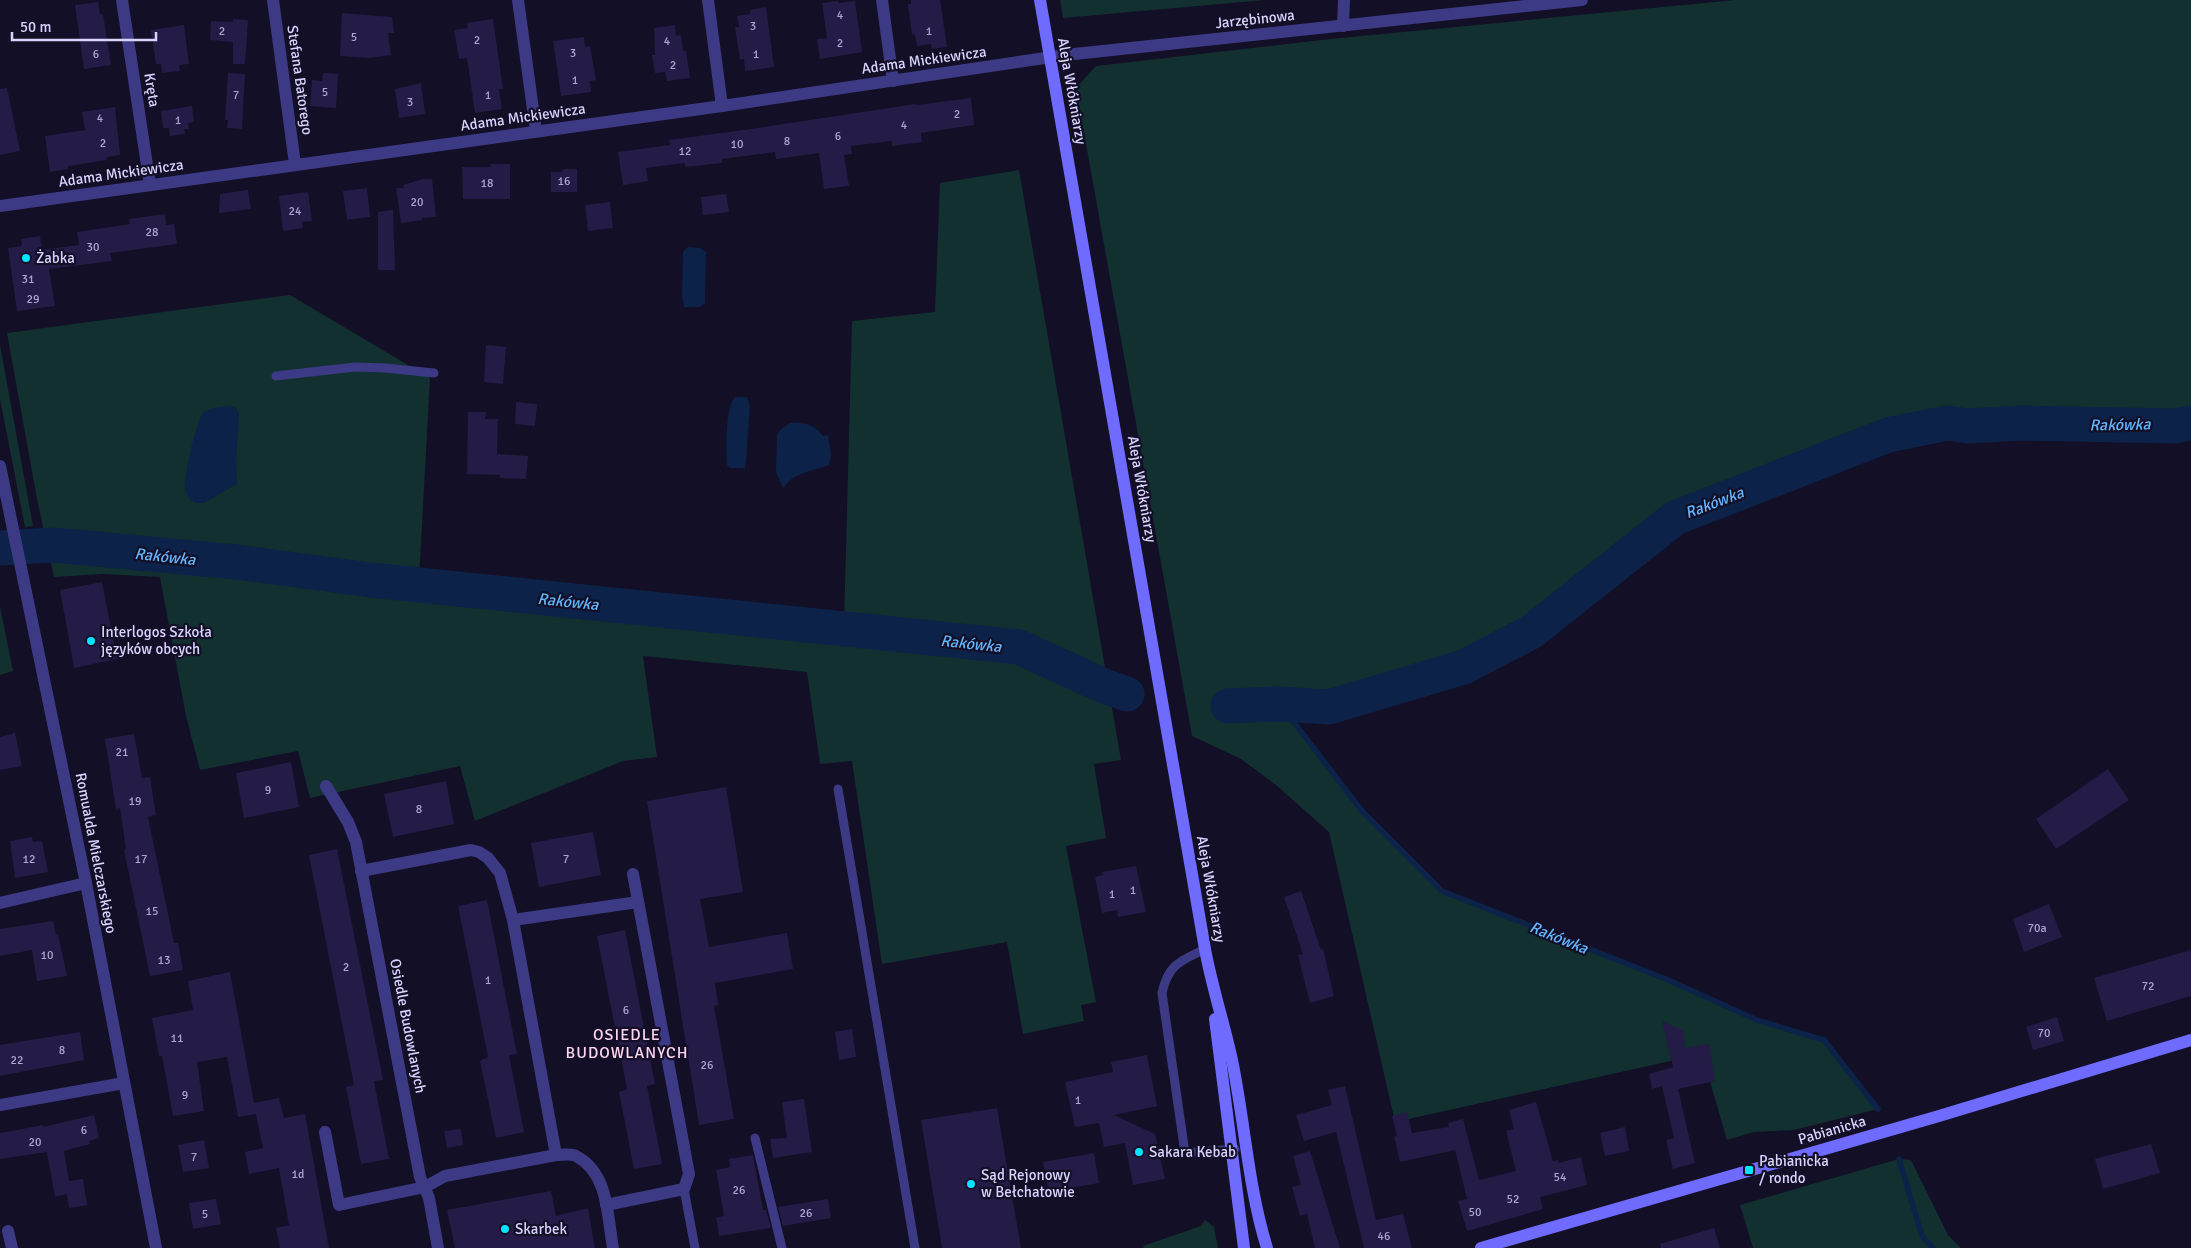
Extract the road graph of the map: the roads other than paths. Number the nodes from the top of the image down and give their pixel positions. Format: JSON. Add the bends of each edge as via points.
{"nodes":[{"id":1,"x":122,"y":0,"type":"edge"},
{"id":2,"x":273,"y":0,"type":"edge"},
{"id":3,"x":518,"y":0,"type":"edge"},
{"id":4,"x":708,"y":0,"type":"edge"},
{"id":5,"x":882,"y":0,"type":"edge"},
{"id":6,"x":1040,"y":0,"type":"edge"},
{"id":7,"x":1344,"y":0,"type":"edge"},
{"id":8,"x":1582,"y":0,"type":"edge"},
{"id":9,"x":1342,"y":26,"type":"junction"},
{"id":10,"x":1050,"y":58,"type":"junction"},
{"id":11,"x":893,"y":81,"type":"junction"},
{"id":12,"x":722,"y":106,"type":"junction"},
{"id":13,"x":536,"y":131,"type":"junction"},
{"id":14,"x":295,"y":164,"type":"junction"},
{"id":15,"x":150,"y":185,"type":"junction"},
{"id":16,"x":0,"y":206,"type":"edge"},
{"id":17,"x":434,"y":373,"type":"dead end"},
{"id":18,"x":276,"y":376,"type":"dead end"},
{"id":19,"x":0,"y":466,"type":"edge"},
{"id":20,"x":326,"y":786,"type":"dead end"},
{"id":21,"x":838,"y":789,"type":"dead end"},
{"id":22,"x":362,"y":871,"type":"junction"},
{"id":23,"x":633,"y":874,"type":"dead end"},
{"id":24,"x":86,"y":883,"type":"junction"},
{"id":25,"x":638,"y":902,"type":"junction"},
{"id":26,"x":0,"y":903,"type":"edge"},
{"id":27,"x":513,"y":920,"type":"junction"},
{"id":28,"x":1205,"y":949,"type":"junction"},
{"id":29,"x":1212,"y":985,"type":"junction"},
{"id":30,"x":2191,"y":1040,"type":"edge"},
{"id":31,"x":124,"y":1083,"type":"junction"},
{"id":32,"x":0,"y":1105,"type":"edge"},
{"id":33,"x":325,"y":1132,"type":"dead end"},
{"id":34,"x":755,"y":1138,"type":"dead end"},
{"id":35,"x":1246,"y":1148,"type":"junction"},
{"id":36,"x":1230,"y":1150,"type":"junction"},
{"id":37,"x":556,"y":1155,"type":"junction"},
{"id":38,"x":425,"y":1187,"type":"junction"},
{"id":39,"x":684,"y":1189,"type":"junction"},
{"id":40,"x":606,"y":1205,"type":"junction"},
{"id":41,"x":8,"y":1231,"type":"dead end"},
{"id":42,"x":12,"y":1248,"type":"edge"},
{"id":43,"x":156,"y":1248,"type":"edge"},
{"id":44,"x":438,"y":1248,"type":"edge"},
{"id":45,"x":613,"y":1248,"type":"edge"},
{"id":46,"x":695,"y":1248,"type":"edge"},
{"id":47,"x":782,"y":1248,"type":"edge"},
{"id":48,"x":915,"y":1248,"type":"edge"},
{"id":49,"x":1244,"y":1248,"type":"edge"},
{"id":50,"x":1267,"y":1248,"type":"edge"},
{"id":51,"x":1481,"y":1248,"type":"edge"}],
"edges":[{"from":1,"to":15,"type":"street","name":"Kręta"},
{"from":2,"to":14,"type":"street","name":"Stefana Batorego"},
{"from":3,"to":13,"type":"street"},
{"from":4,"to":12,"type":"street"},
{"from":5,"to":11,"type":"street"},
{"from":6,"to":10,"type":"main road","name":"Aleja Włókniarzy"},
{"from":7,"to":9,"type":"street"},
{"from":8,"to":9,"type":"street","name":"Jarzębinowa"},
{"from":9,"to":10,"type":"street","name":"Jarzębinowa"},
{"from":10,"to":11,"type":"street","name":"Adama Mickiewicza"},
{"from":10,"to":28,"type":"main road","name":"Aleja Włókniarzy"},
{"from":11,"to":12,"type":"street","name":"Adama Mickiewicza"},
{"from":12,"to":13,"type":"street","name":"Adama Mickiewicza"},
{"from":13,"to":14,"type":"street","name":"Adama Mickiewicza"},
{"from":14,"to":15,"type":"street","name":"Adama Mickiewicza"},
{"from":15,"to":16,"type":"street","name":"Adama Mickiewicza"},
{"from":17,"to":18,"type":"lane","via":[[355,367]]},
{"from":19,"to":24,"type":"street","name":"Romualda Mielczarskiego"},
{"from":20,"to":22,"type":"street","name":"Osiedle Budowlanych","via":[[348,822]]},
{"from":21,"to":48,"type":"lane"},
{"from":22,"to":27,"type":"street","via":[[471,850],[479,852],[500,873]]},
{"from":22,"to":38,"type":"street","name":"Osiedle Budowlanych","via":[[420,1178]]},
{"from":23,"to":25,"type":"street"},
{"from":24,"to":26,"type":"street"},
{"from":24,"to":31,"type":"street","name":"Romualda Mielczarskiego"},
{"from":25,"to":27,"type":"street"},
{"from":25,"to":39,"type":"street","via":[[689,1174]]},
{"from":27,"to":37,"type":"street"},
{"from":28,"to":29,"type":"main road","name":"Aleja Włókniarzy"},
{"from":28,"to":36,"type":"lane","via":[[1175,964],[1162,993],[1185,1153]]},
{"from":29,"to":35,"type":"main road","name":"Aleja Włókniarzy","via":[[1232,1060]]},
{"from":29,"to":36,"type":"main road","name":"Aleja Włókniarzy"},
{"from":30,"to":51,"type":"main road","name":"Pabianicka"},
{"from":31,"to":32,"type":"street"},
{"from":31,"to":43,"type":"street","name":"Romualda Mielczarskiego"},
{"from":33,"to":38,"type":"street","via":[[339,1205]]},
{"from":34,"to":47,"type":"lane"},
{"from":35,"to":36,"type":"lane"},
{"from":35,"to":50,"type":"main road","name":"Aleja Włókniarzy"},
{"from":36,"to":49,"type":"main road","name":"Aleja Włókniarzy"},
{"from":37,"to":38,"type":"street","via":[[445,1176]]},
{"from":37,"to":40,"type":"street","via":[[575,1155],[593,1169],[602,1183]]},
{"from":38,"to":44,"type":"street","name":"Osiedle Budowlanych"},
{"from":39,"to":40,"type":"street"},
{"from":39,"to":46,"type":"lane"},
{"from":40,"to":45,"type":"street"},
{"from":41,"to":42,"type":"street"}]}
